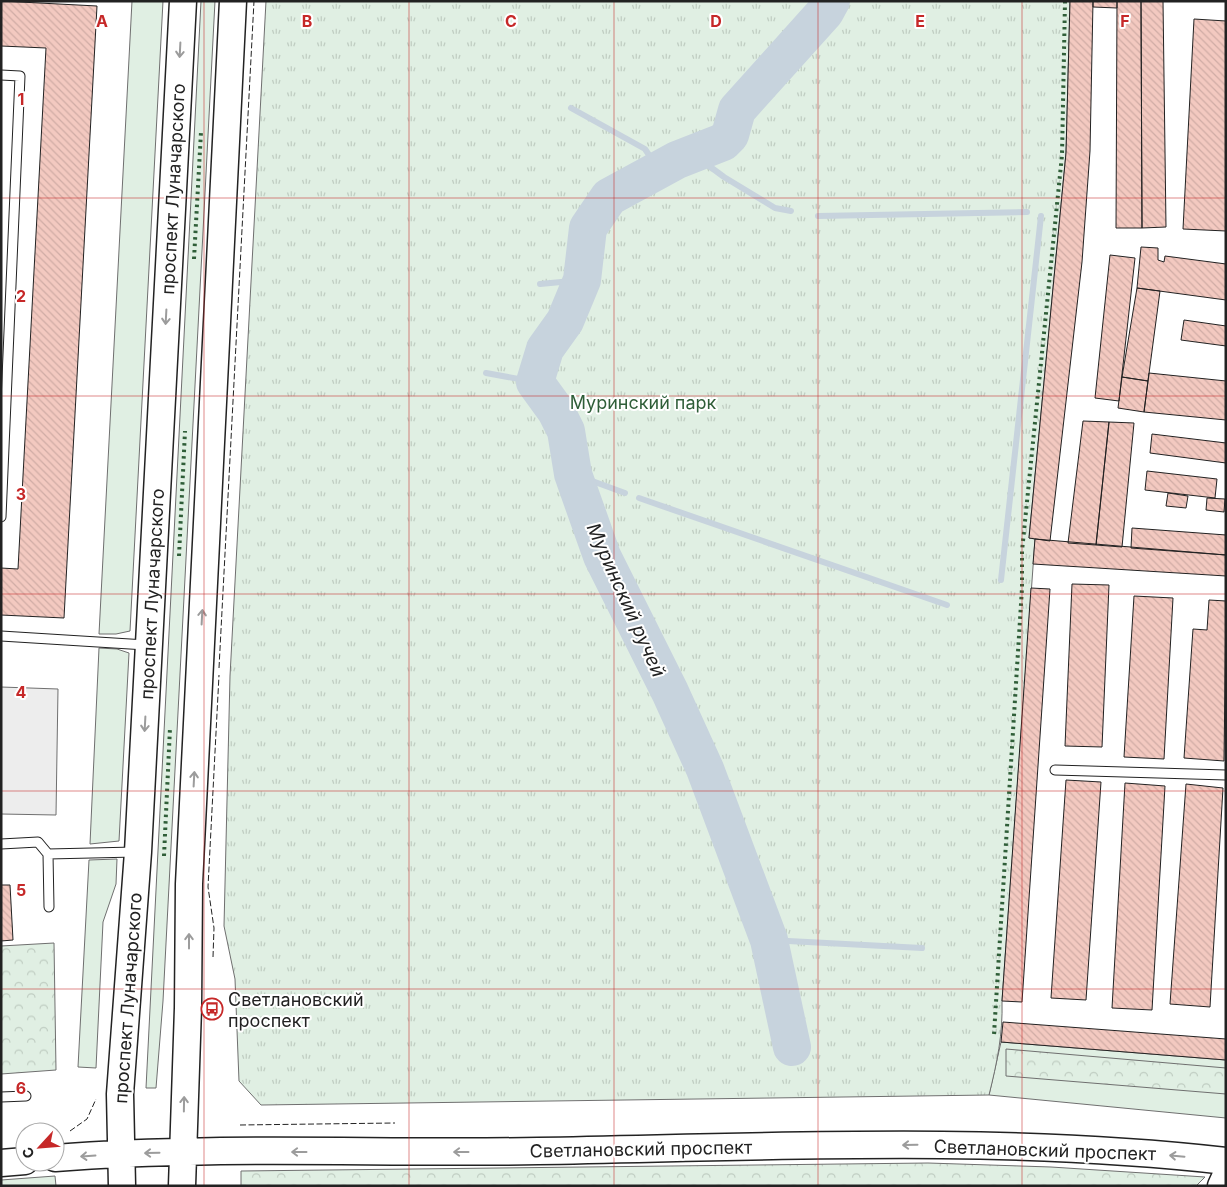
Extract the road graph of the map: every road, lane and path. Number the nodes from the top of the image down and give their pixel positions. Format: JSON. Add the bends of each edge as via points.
{"nodes":[{"id":1,"x":183,"y":1,"type":"edge"},
{"id":2,"x":233,"y":1,"type":"edge"},
{"id":3,"x":1,"y":76,"type":"edge"},
{"id":4,"x":3,"y":429,"type":"edge"},
{"id":5,"x":1,"y":517,"type":"edge"},
{"id":6,"x":1,"y":636,"type":"edge"},
{"id":7,"x":149,"y":646,"type":"junction"},
{"id":8,"x":1054,"y":770,"type":"dead end"},
{"id":9,"x":1226,"y":775,"type":"edge"},
{"id":10,"x":1,"y":844,"type":"edge"},
{"id":11,"x":138,"y":852,"type":"junction"},
{"id":12,"x":48,"y":854,"type":"junction"},
{"id":13,"x":49,"y":907,"type":"dead end"},
{"id":14,"x":26,"y":1096,"type":"dead end"},
{"id":15,"x":1,"y":1098,"type":"edge"},
{"id":16,"x":183,"y":1152,"type":"junction"},
{"id":17,"x":121,"y":1153,"type":"junction"},
{"id":18,"x":65,"y":1157,"type":"edge"},
{"id":19,"x":15,"y":1161,"type":"edge"},
{"id":20,"x":1226,"y":1161,"type":"edge"},
{"id":21,"x":1,"y":1162,"type":"edge"},
{"id":22,"x":1226,"y":1175,"type":"edge"},
{"id":23,"x":122,"y":1186,"type":"edge"},
{"id":24,"x":182,"y":1186,"type":"edge"},
{"id":25,"x":1221,"y":1186,"type":"edge"}],
"edges":[{"from":1,"to":7,"type":"main road","name":"проспект Луначарского","one_way":true},
{"from":16,"to":2,"type":"main road","one_way":true,"via":[[189,884]]},
{"from":3,"to":4,"type":"lane","via":[[20,76]]},
{"from":4,"to":5,"type":"lane"},
{"from":6,"to":7,"type":"lane"},
{"from":7,"to":11,"type":"main road","name":"проспект Луначарского","one_way":true},
{"from":8,"to":9,"type":"lane"},
{"from":10,"to":12,"type":"lane","via":[[38,842]]},
{"from":11,"to":12,"type":"lane"},
{"from":11,"to":17,"type":"main road","name":"проспект Луначарского","via":[[121,1077]]},
{"from":12,"to":13,"type":"lane"},
{"from":14,"to":15,"type":"lane"},
{"from":16,"to":17,"type":"main road","name":"Светлановский проспект","one_way":true},
{"from":20,"to":16,"type":"main road","name":"Светлановский проспект","one_way":true,"via":[[1150,1153],[966,1144],[510,1152]]},
{"from":16,"to":24,"type":"main road"},
{"from":17,"to":18,"type":"main road","name":"Светлановский проспект","one_way":true},
{"from":17,"to":23,"type":"main road","name":"проспект Луначарского"},
{"from":19,"to":21,"type":"main road"},
{"from":22,"to":25,"type":"main road"}]}
